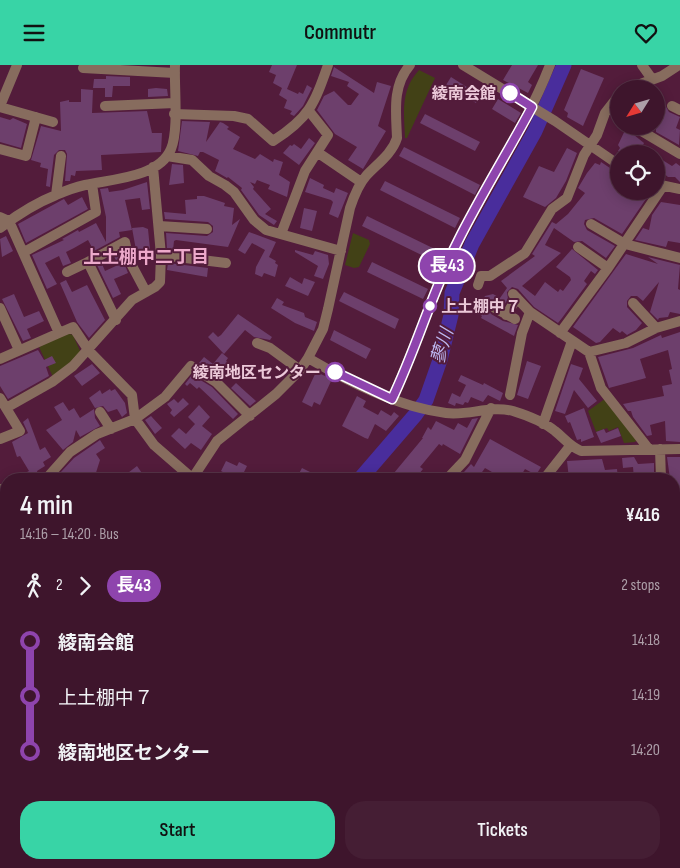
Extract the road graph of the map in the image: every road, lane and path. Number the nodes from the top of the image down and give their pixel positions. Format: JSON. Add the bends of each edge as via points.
{"nodes":[{"id":1,"x":17,"y":65,"type":"edge"},
{"id":2,"x":328,"y":65,"type":"edge"},
{"id":3,"x":410,"y":65,"type":"edge"},
{"id":4,"x":463,"y":65,"type":"edge"},
{"id":5,"x":550,"y":65,"type":"edge"},
{"id":6,"x":642,"y":65,"type":"edge"},
{"id":7,"x":679,"y":65,"type":"edge"},
{"id":8,"x":83,"y":68,"type":"dead end"},
{"id":9,"x":175,"y":69,"type":"edge"},
{"id":10,"x":652,"y":79,"type":"joint"},
{"id":11,"x":610,"y":104,"type":"edge"},
{"id":12,"x":105,"y":106,"type":"dead end"},
{"id":13,"x":0,"y":107,"type":"edge"},
{"id":14,"x":175,"y":108,"type":"junction"},
{"id":15,"x":534,"y":108,"type":"junction"},
{"id":16,"x":309,"y":111,"type":"junction"},
{"id":17,"x":36,"y":117,"type":"junction"},
{"id":18,"x":52,"y":122,"type":"dead end"},
{"id":19,"x":648,"y":135,"type":"edge"},
{"id":20,"x":591,"y":146,"type":"junction"},
{"id":21,"x":0,"y":149,"type":"edge"},
{"id":22,"x":317,"y":152,"type":"junction"},
{"id":23,"x":680,"y":154,"type":"edge"},
{"id":24,"x":61,"y":156,"type":"dead end"},
{"id":25,"x":167,"y":156,"type":"junction"},
{"id":26,"x":610,"y":159,"type":"edge"},
{"id":27,"x":153,"y":167,"type":"junction"},
{"id":28,"x":362,"y":182,"type":"junction"},
{"id":29,"x":92,"y":184,"type":"junction"},
{"id":30,"x":665,"y":186,"type":"edge"},
{"id":31,"x":680,"y":189,"type":"edge"},
{"id":32,"x":56,"y":195,"type":"junction"},
{"id":33,"x":651,"y":200,"type":"edge"},
{"id":34,"x":5,"y":219,"type":"edge"},
{"id":35,"x":591,"y":224,"type":"dead end"},
{"id":36,"x":159,"y":226,"type":"junction"},
{"id":37,"x":0,"y":228,"type":"edge"},
{"id":38,"x":207,"y":229,"type":"dead end"},
{"id":39,"x":281,"y":234,"type":"junction"},
{"id":40,"x":625,"y":244,"type":"junction"},
{"id":41,"x":578,"y":247,"type":"dead end"},
{"id":42,"x":341,"y":251,"type":"junction"},
{"id":43,"x":24,"y":252,"type":"junction"},
{"id":44,"x":161,"y":255,"type":"junction"},
{"id":45,"x":680,"y":258,"type":"edge"},
{"id":46,"x":88,"y":262,"type":"junction"},
{"id":47,"x":226,"y":263,"type":"dead end"},
{"id":48,"x":608,"y":268,"type":"junction"},
{"id":49,"x":67,"y":273,"type":"dead end"},
{"id":50,"x":478,"y":285,"type":"dead end"},
{"id":51,"x":146,"y":292,"type":"junction"},
{"id":52,"x":633,"y":303,"type":"dead end"},
{"id":53,"x":0,"y":308,"type":"edge"},
{"id":54,"x":495,"y":308,"type":"dead end"},
{"id":55,"x":530,"y":312,"type":"junction"},
{"id":56,"x":116,"y":320,"type":"junction"},
{"id":57,"x":680,"y":321,"type":"edge"},
{"id":58,"x":656,"y":328,"type":"junction"},
{"id":59,"x":59,"y":333,"type":"junction"},
{"id":60,"x":560,"y":333,"type":"junction"},
{"id":61,"x":572,"y":341,"type":"junction"},
{"id":62,"x":257,"y":343,"type":"dead end"},
{"id":63,"x":19,"y":350,"type":"junction"},
{"id":64,"x":89,"y":351,"type":"junction"},
{"id":65,"x":589,"y":352,"type":"junction"},
{"id":66,"x":308,"y":358,"type":"junction"},
{"id":67,"x":0,"y":359,"type":"edge"},
{"id":68,"x":300,"y":370,"type":"junction"},
{"id":69,"x":510,"y":395,"type":"dead end"},
{"id":70,"x":0,"y":398,"type":"edge"},
{"id":71,"x":392,"y":399,"type":"junction"},
{"id":72,"x":6,"y":408,"type":"junction"},
{"id":73,"x":491,"y":408,"type":"junction"},
{"id":74,"x":100,"y":412,"type":"dead end"},
{"id":75,"x":250,"y":416,"type":"junction"},
{"id":76,"x":135,"y":419,"type":"junction"},
{"id":77,"x":543,"y":424,"type":"junction"},
{"id":78,"x":111,"y":429,"type":"junction"},
{"id":79,"x":0,"y":439,"type":"edge"},
{"id":80,"x":570,"y":446,"type":"junction"},
{"id":81,"x":648,"y":448,"type":"junction"},
{"id":82,"x":660,"y":449,"type":"junction"},
{"id":83,"x":680,"y":449,"type":"edge"},
{"id":84,"x":51,"y":473,"type":"edge"},
{"id":85,"x":186,"y":473,"type":"edge"},
{"id":86,"x":195,"y":473,"type":"edge"},
{"id":87,"x":453,"y":473,"type":"edge"},
{"id":88,"x":549,"y":473,"type":"edge"},
{"id":89,"x":661,"y":473,"type":"edge"}],
"edges":[{"from":1,"to":13,"type":"street"},
{"from":2,"to":16,"type":"street"},
{"from":3,"to":28,"type":"street","via":[[400,78],[396,91],[397,138]]},
{"from":4,"to":15,"type":"street"},
{"from":5,"to":15,"type":"street"},
{"from":6,"to":10,"type":"street"},
{"from":7,"to":10,"type":"street"},
{"from":8,"to":9,"type":"street"},
{"from":9,"to":14,"type":"street"},
{"from":11,"to":20,"type":"street"},
{"from":12,"to":14,"type":"street"},
{"from":13,"to":17,"type":"street"},
{"from":14,"to":16,"type":"street","via":[[241,117],[254,123],[273,141],[297,126]]},
{"from":14,"to":25,"type":"street","via":[[172,146]]},
{"from":15,"to":20,"type":"street"},
{"from":15,"to":71,"type":"street","via":[[459,239]]},
{"from":16,"to":22,"type":"street","via":[[328,135]]},
{"from":17,"to":18,"type":"street"},
{"from":17,"to":21,"type":"street","via":[[26,156]]},
{"from":19,"to":23,"type":"street"},
{"from":20,"to":26,"type":"street"},
{"from":20,"to":50,"type":"street","via":[[566,198],[552,209],[525,253],[490,276],[481,276]]},
{"from":22,"to":28,"type":"street"},
{"from":22,"to":39,"type":"street","via":[[305,171]]},
{"from":24,"to":32,"type":"street"},
{"from":25,"to":27,"type":"street"},
{"from":25,"to":39,"type":"street","via":[[192,160],[234,193],[254,221],[266,230]]},
{"from":27,"to":29,"type":"street","via":[[130,177]]},
{"from":27,"to":36,"type":"street"},
{"from":28,"to":42,"type":"street","via":[[350,208]]},
{"from":29,"to":32,"type":"street"},
{"from":29,"to":43,"type":"street","via":[[96,212]]},
{"from":30,"to":31,"type":"street"},
{"from":32,"to":34,"type":"street"},
{"from":33,"to":40,"type":"street"},
{"from":34,"to":37,"type":"street"},
{"from":34,"to":43,"type":"street"},
{"from":35,"to":40,"type":"street"},
{"from":36,"to":38,"type":"street"},
{"from":36,"to":44,"type":"street"},
{"from":39,"to":42,"type":"street"},
{"from":40,"to":45,"type":"street"},
{"from":40,"to":48,"type":"street"},
{"from":41,"to":48,"type":"street"},
{"from":42,"to":66,"type":"street","via":[[323,329]]},
{"from":43,"to":59,"type":"street"},
{"from":44,"to":47,"type":"street"},
{"from":44,"to":51,"type":"street","via":[[160,282]]},
{"from":46,"to":49,"type":"street"},
{"from":46,"to":51,"type":"street","via":[[125,243],[129,260]]},
{"from":46,"to":56,"type":"street"},
{"from":48,"to":60,"type":"street"},
{"from":51,"to":56,"type":"street","via":[[132,301]]},
{"from":52,"to":58,"type":"street"},
{"from":53,"to":63,"type":"street"},
{"from":54,"to":55,"type":"street","via":[[510,317],[515,296]]},
{"from":55,"to":60,"type":"street"},
{"from":55,"to":69,"type":"street","via":[[522,333]]},
{"from":56,"to":64,"type":"street"},
{"from":57,"to":58,"type":"street"},
{"from":58,"to":65,"type":"street","via":[[626,343]]},
{"from":59,"to":63,"type":"street"},
{"from":59,"to":64,"type":"street","via":[[73,327]]},
{"from":60,"to":61,"type":"street"},
{"from":61,"to":65,"type":"street"},
{"from":61,"to":77,"type":"street"},
{"from":62,"to":68,"type":"street","via":[[270,348]]},
{"from":63,"to":67,"type":"street"},
{"from":64,"to":72,"type":"street","via":[[52,382]]},
{"from":64,"to":76,"type":"street","via":[[132,395]]},
{"from":65,"to":81,"type":"street","via":[[601,388]]},
{"from":66,"to":68,"type":"street"},
{"from":66,"to":71,"type":"street"},
{"from":68,"to":75,"type":"street"},
{"from":70,"to":72,"type":"street"},
{"from":71,"to":73,"type":"street","via":[[460,414]]},
{"from":72,"to":79,"type":"street","via":[[20,431]]},
{"from":73,"to":77,"type":"street","via":[[516,412]]},
{"from":73,"to":87,"type":"street","via":[[465,460]]},
{"from":74,"to":78,"type":"street"},
{"from":75,"to":76,"type":"street","via":[[216,382],[191,366],[165,397]]},
{"from":75,"to":86,"type":"street","via":[[217,441]]},
{"from":76,"to":78,"type":"street"},
{"from":76,"to":85,"type":"street","via":[[158,449]]},
{"from":77,"to":80,"type":"street"},
{"from":78,"to":84,"type":"street","via":[[70,452]]},
{"from":80,"to":81,"type":"street","via":[[588,452]]},
{"from":80,"to":88,"type":"street"},
{"from":81,"to":82,"type":"street"},
{"from":82,"to":83,"type":"street"},
{"from":82,"to":89,"type":"street"}]}
